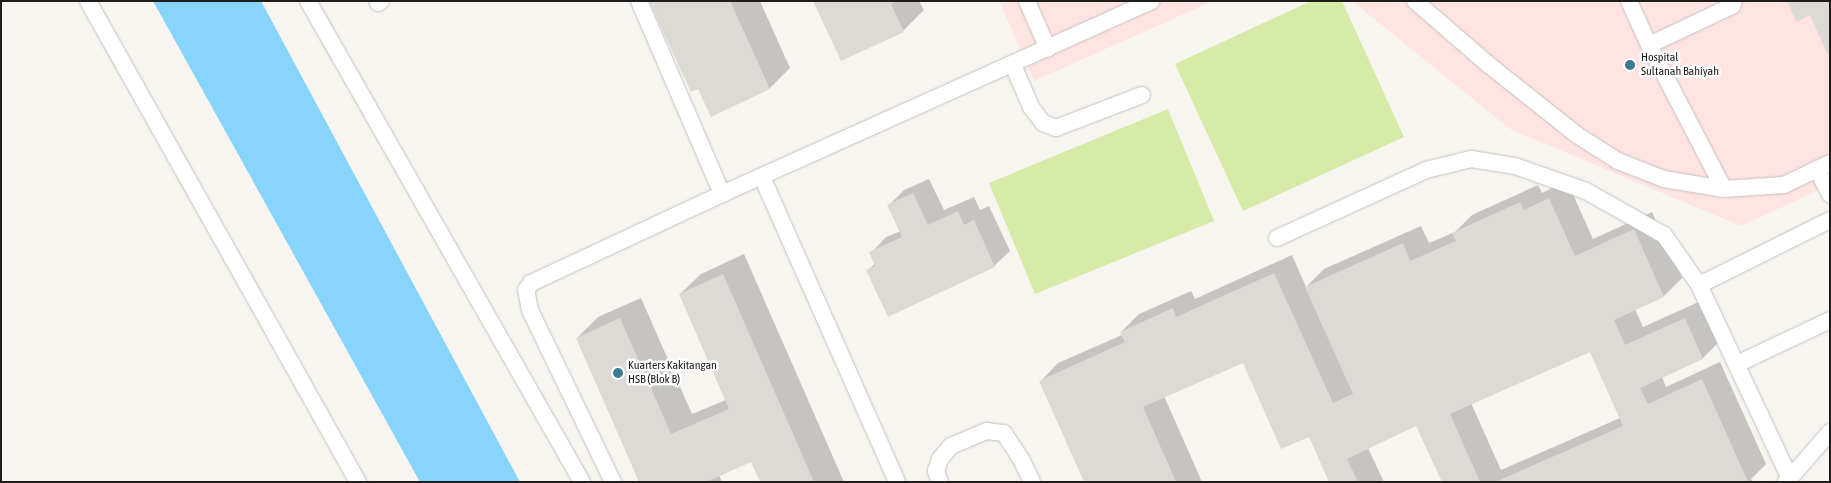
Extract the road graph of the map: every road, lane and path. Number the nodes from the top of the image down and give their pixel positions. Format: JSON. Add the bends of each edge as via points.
{"nodes":[{"id":1,"x":88,"y":1,"type":"edge"},
{"id":2,"x":308,"y":1,"type":"edge"},
{"id":3,"x":639,"y":1,"type":"edge"},
{"id":4,"x":1027,"y":1,"type":"edge"},
{"id":5,"x":1152,"y":1,"type":"edge"},
{"id":6,"x":1415,"y":1,"type":"edge"},
{"id":7,"x":1429,"y":1,"type":"edge"},
{"id":8,"x":1629,"y":1,"type":"edge"},
{"id":9,"x":1734,"y":1,"type":"edge"},
{"id":10,"x":1438,"y":21,"type":"junction"},
{"id":11,"x":1649,"y":45,"type":"junction"},
{"id":12,"x":1048,"y":49,"type":"junction"},
{"id":13,"x":1013,"y":65,"type":"junction"},
{"id":14,"x":1142,"y":95,"type":"dead end"},
{"id":15,"x":1823,"y":166,"type":"edge"},
{"id":16,"x":762,"y":177,"type":"junction"},
{"id":17,"x":1724,"y":189,"type":"junction"},
{"id":18,"x":722,"y":194,"type":"junction"},
{"id":19,"x":1830,"y":195,"type":"edge"},
{"id":20,"x":1830,"y":220,"type":"edge"},
{"id":21,"x":1277,"y":238,"type":"dead end"},
{"id":22,"x":1699,"y":285,"type":"junction"},
{"id":23,"x":1830,"y":320,"type":"edge"},
{"id":24,"x":1737,"y":364,"type":"junction"},
{"id":25,"x":1830,"y":432,"type":"edge"},
{"id":26,"x":1788,"y":480,"type":"edge"},
{"id":27,"x":358,"y":482,"type":"edge"},
{"id":28,"x":582,"y":482,"type":"edge"},
{"id":29,"x":613,"y":482,"type":"edge"},
{"id":30,"x":897,"y":482,"type":"edge"},
{"id":31,"x":940,"y":482,"type":"edge"},
{"id":32,"x":1032,"y":482,"type":"edge"}],
"edges":[{"from":1,"to":27,"type":"lane"},
{"from":2,"to":28,"type":"lane"},
{"from":3,"to":18,"type":"lane"},
{"from":4,"to":12,"type":"lane"},
{"from":5,"to":12,"type":"lane"},
{"from":6,"to":10,"type":"lane"},
{"from":7,"to":10,"type":"lane"},
{"from":8,"to":11,"type":"lane"},
{"from":9,"to":11,"type":"lane","via":[[1732,6]]},
{"from":10,"to":17,"type":"lane","via":[[1577,135],[1618,161],[1664,179]]},
{"from":11,"to":17,"type":"lane"},
{"from":12,"to":13,"type":"lane"},
{"from":13,"to":14,"type":"lane","via":[[1031,107],[1043,123],[1056,128]]},
{"from":13,"to":16,"type":"lane"},
{"from":15,"to":17,"type":"lane","via":[[1784,185]]},
{"from":15,"to":19,"type":"lane"},
{"from":16,"to":18,"type":"lane"},
{"from":16,"to":30,"type":"lane"},
{"from":18,"to":29,"type":"lane","via":[[531,283],[526,290],[530,310]]},
{"from":20,"to":22,"type":"lane"},
{"from":21,"to":22,"type":"lane","via":[[1426,170],[1471,159],[1515,166],[1586,191],[1632,216],[1664,235]]},
{"from":22,"to":24,"type":"lane"},
{"from":23,"to":24,"type":"lane"},
{"from":24,"to":26,"type":"lane"},
{"from":25,"to":26,"type":"lane"},
{"from":31,"to":32,"type":"lane","via":[[936,471],[946,452],[952,446],[987,431],[1004,433]]}]}
